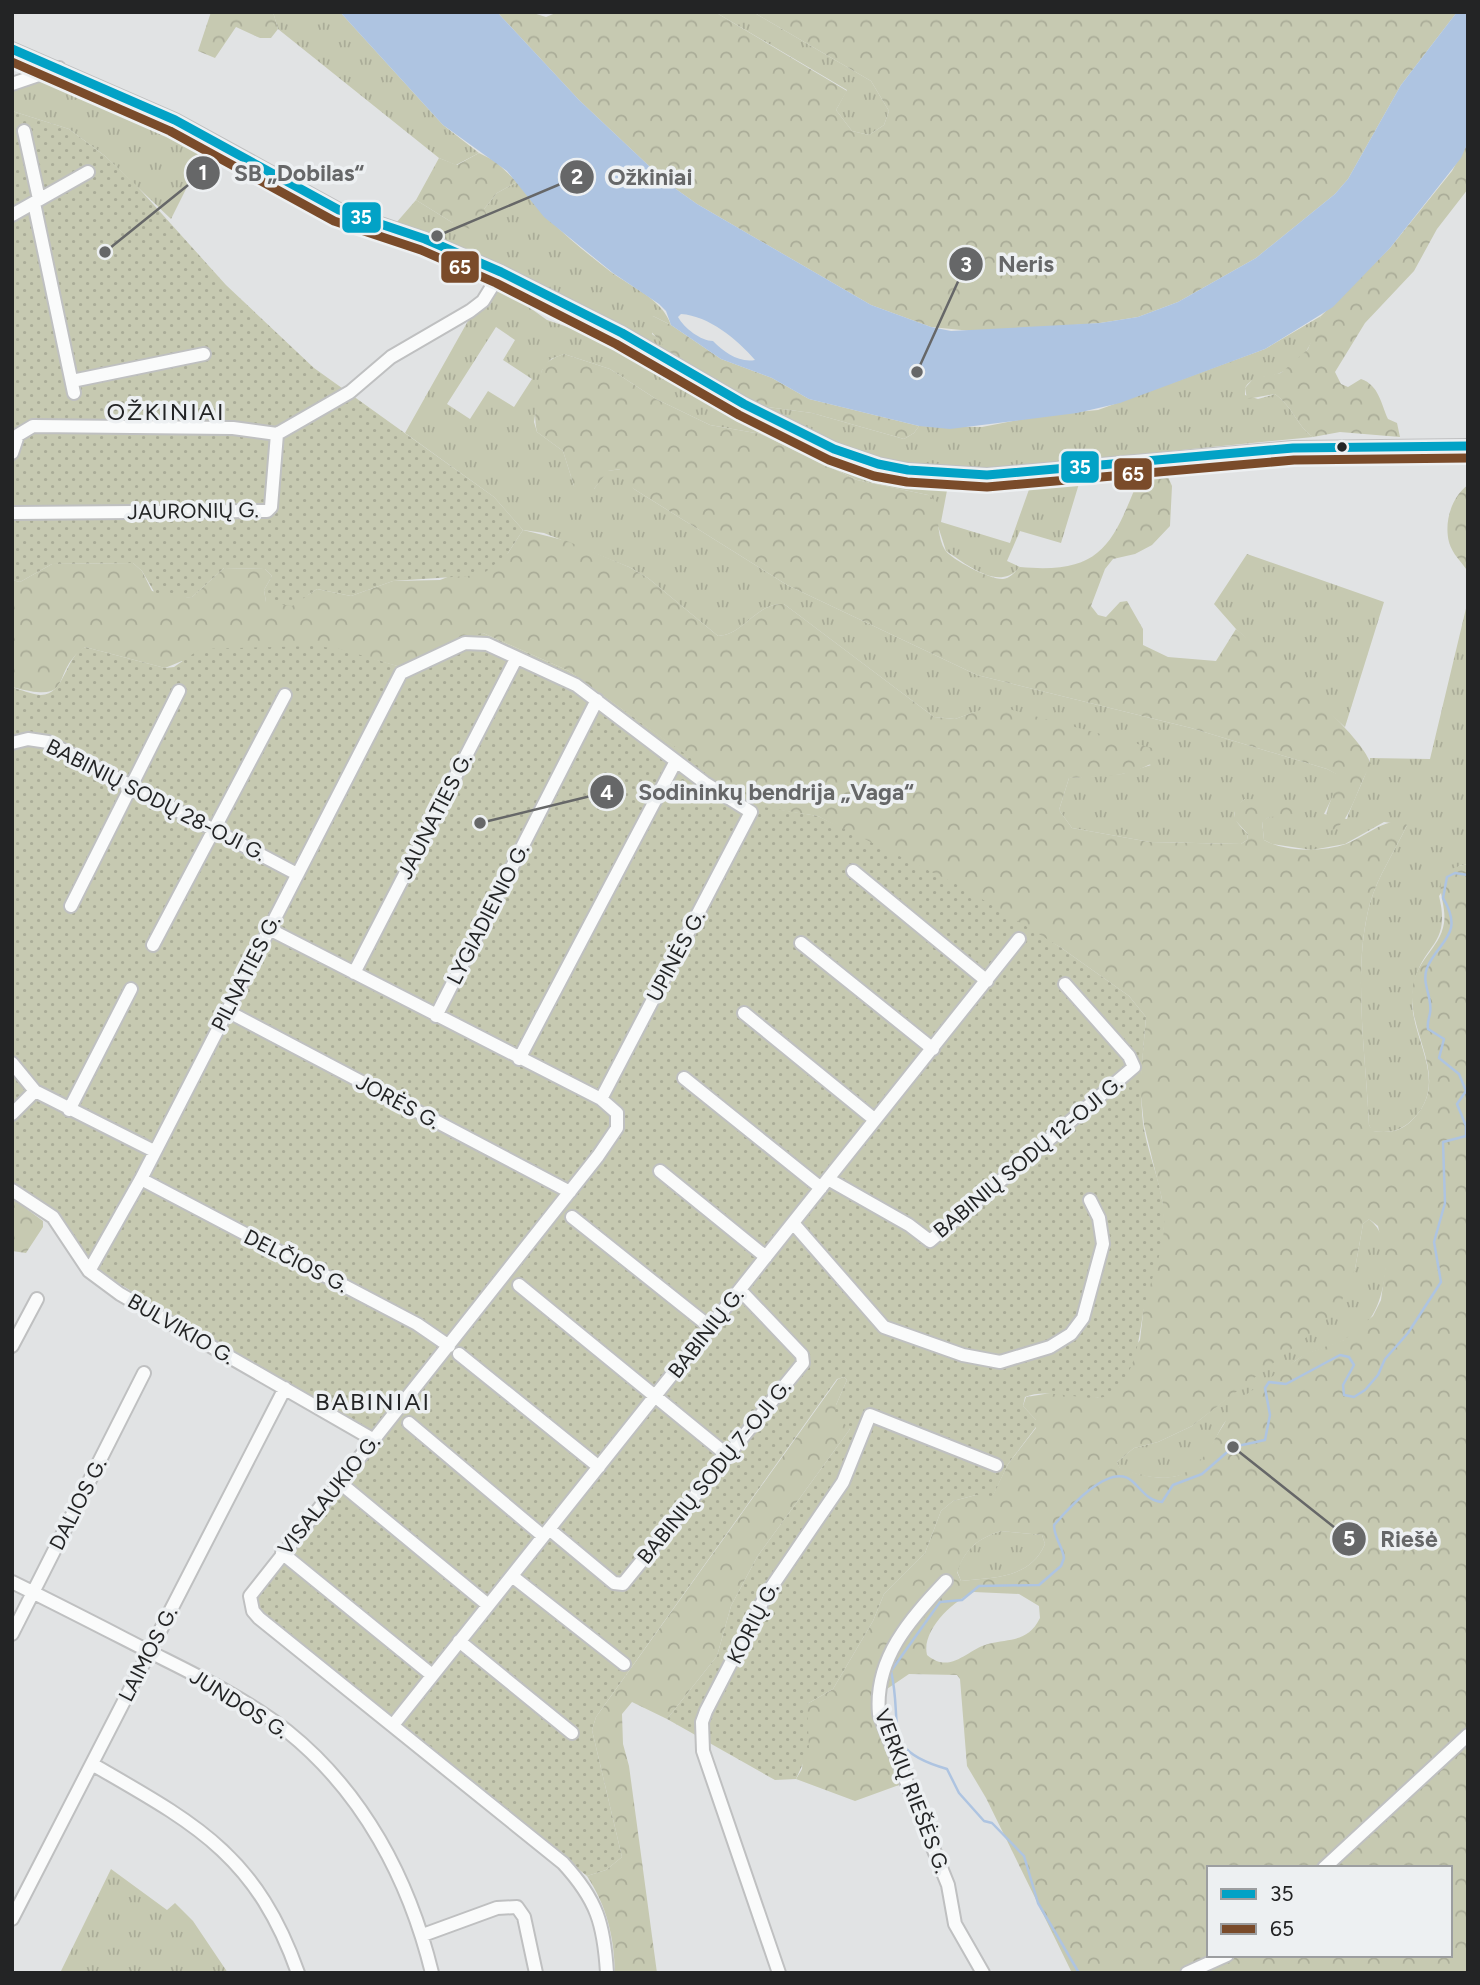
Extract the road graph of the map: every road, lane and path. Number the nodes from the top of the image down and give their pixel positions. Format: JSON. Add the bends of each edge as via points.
{"nodes":[{"id":1,"x":12,"y":49,"type":"edge"},
{"id":2,"x":59,"y":68,"type":"junction"},
{"id":3,"x":12,"y":84,"type":"edge"},
{"id":4,"x":24,"y":131,"type":"dead end"},
{"id":5,"x":88,"y":172,"type":"dead end"},
{"id":6,"x":37,"y":201,"type":"junction"},
{"id":7,"x":12,"y":215,"type":"edge"},
{"id":8,"x":501,"y":272,"type":"junction"},
{"id":9,"x":204,"y":354,"type":"dead end"},
{"id":10,"x":277,"y":434,"type":"junction"},
{"id":11,"x":1468,"y":446,"type":"edge"},
{"id":12,"x":12,"y":453,"type":"edge"},
{"id":13,"x":12,"y":513,"type":"edge"},
{"id":14,"x":516,"y":659,"type":"junction"},
{"id":15,"x":179,"y":691,"type":"dead end"},
{"id":16,"x":285,"y":695,"type":"dead end"},
{"id":17,"x":597,"y":700,"type":"junction"},
{"id":18,"x":12,"y":743,"type":"edge"},
{"id":19,"x":676,"y":761,"type":"junction"},
{"id":20,"x":133,"y":787,"type":"junction"},
{"id":21,"x":214,"y":830,"type":"junction"},
{"id":22,"x":853,"y":871,"type":"dead end"},
{"id":23,"x":297,"y":874,"type":"junction"},
{"id":24,"x":71,"y":906,"type":"dead end"},
{"id":25,"x":269,"y":929,"type":"junction"},
{"id":26,"x":1019,"y":939,"type":"dead end"},
{"id":27,"x":801,"y":943,"type":"dead end"},
{"id":28,"x":153,"y":945,"type":"dead end"},
{"id":29,"x":354,"y":973,"type":"junction"},
{"id":30,"x":987,"y":981,"type":"junction"},
{"id":31,"x":1065,"y":984,"type":"dead end"},
{"id":32,"x":131,"y":989,"type":"dead end"},
{"id":33,"x":227,"y":1012,"type":"junction"},
{"id":34,"x":744,"y":1013,"type":"dead end"},
{"id":35,"x":436,"y":1016,"type":"junction"},
{"id":36,"x":933,"y":1049,"type":"junction"},
{"id":37,"x":519,"y":1059,"type":"junction"},
{"id":38,"x":12,"y":1063,"type":"edge"},
{"id":39,"x":684,"y":1078,"type":"dead end"},
{"id":40,"x":35,"y":1091,"type":"junction"},
{"id":41,"x":601,"y":1099,"type":"junction"},
{"id":42,"x":69,"y":1110,"type":"junction"},
{"id":43,"x":12,"y":1114,"type":"edge"},
{"id":44,"x":874,"y":1119,"type":"junction"},
{"id":45,"x":154,"y":1151,"type":"junction"},
{"id":46,"x":660,"y":1171,"type":"dead end"},
{"id":47,"x":141,"y":1180,"type":"junction"},
{"id":48,"x":824,"y":1183,"type":"junction"},
{"id":49,"x":12,"y":1190,"type":"edge"},
{"id":50,"x":570,"y":1192,"type":"junction"},
{"id":51,"x":1090,"y":1200,"type":"dead end"},
{"id":52,"x":572,"y":1217,"type":"dead end"},
{"id":53,"x":793,"y":1223,"type":"junction"},
{"id":54,"x":766,"y":1257,"type":"junction"},
{"id":55,"x":89,"y":1271,"type":"junction"},
{"id":56,"x":519,"y":1285,"type":"dead end"},
{"id":57,"x":740,"y":1290,"type":"junction"},
{"id":58,"x":37,"y":1299,"type":"dead end"},
{"id":59,"x":710,"y":1327,"type":"junction"},
{"id":60,"x":12,"y":1346,"type":"edge"},
{"id":61,"x":454,"y":1350,"type":"junction"},
{"id":62,"x":144,"y":1373,"type":"dead end"},
{"id":63,"x":285,"y":1388,"type":"junction"},
{"id":64,"x":656,"y":1397,"type":"junction"},
{"id":65,"x":409,"y":1423,"type":"dead end"},
{"id":66,"x":374,"y":1440,"type":"junction"},
{"id":67,"x":727,"y":1455,"type":"junction"},
{"id":68,"x":996,"y":1465,"type":"dead end"},
{"id":69,"x":599,"y":1467,"type":"junction"},
{"id":70,"x":340,"y":1482,"type":"junction"},
{"id":71,"x":546,"y":1532,"type":"junction"},
{"id":72,"x":282,"y":1553,"type":"junction"},
{"id":73,"x":512,"y":1576,"type":"junction"},
{"id":74,"x":946,"y":1581,"type":"dead end"},
{"id":75,"x":12,"y":1582,"type":"edge"},
{"id":76,"x":33,"y":1592,"type":"junction"},
{"id":77,"x":488,"y":1605,"type":"junction"},
{"id":78,"x":12,"y":1634,"type":"edge"},
{"id":79,"x":459,"y":1641,"type":"junction"},
{"id":80,"x":149,"y":1651,"type":"junction"},
{"id":81,"x":624,"y":1664,"type":"dead end"},
{"id":82,"x":432,"y":1675,"type":"junction"},
{"id":83,"x":393,"y":1725,"type":"junction"},
{"id":84,"x":572,"y":1733,"type":"dead end"},
{"id":85,"x":1468,"y":1735,"type":"edge"},
{"id":86,"x":92,"y":1764,"type":"junction"},
{"id":87,"x":1326,"y":1866,"type":"edge"},
{"id":88,"x":12,"y":1919,"type":"edge"},
{"id":89,"x":423,"y":1935,"type":"junction"},
{"id":90,"x":1223,"y":1957,"type":"edge"},
{"id":91,"x":298,"y":1973,"type":"edge"},
{"id":92,"x":432,"y":1973,"type":"edge"},
{"id":93,"x":536,"y":1973,"type":"edge"},
{"id":94,"x":607,"y":1973,"type":"edge"},
{"id":95,"x":779,"y":1973,"type":"edge"},
{"id":96,"x":983,"y":1973,"type":"edge"},
{"id":97,"x":1187,"y":1973,"type":"edge"}],
"edges":[{"from":1,"to":2,"type":"street"},
{"from":2,"to":3,"type":"street"},
{"from":2,"to":8,"type":"street","via":[[175,120],[339,210],[425,239]]},
{"from":4,"to":6,"type":"street"},
{"from":5,"to":6,"type":"street"},
{"from":6,"to":7,"type":"street"},
{"from":6,"to":9,"type":"street","via":[[73,387]]},
{"from":8,"to":10,"type":"street","via":[[483,301],[470,311],[391,357],[350,392]]},
{"from":8,"to":11,"type":"street","via":[[814,439],[857,458],[908,470],[987,475],[1293,448]]},
{"from":10,"to":12,"type":"street","via":[[233,428],[33,426],[18,435]]},
{"from":10,"to":13,"type":"street","name":"JAURONIŲ G.","via":[[267,511]]},
{"from":14,"to":17,"type":"street"},
{"from":14,"to":23,"type":"street","name":"PILNATIES G.","via":[[488,644],[465,643],[401,673]]},
{"from":14,"to":29,"type":"street","name":"JAUNATIES G."},
{"from":15,"to":20,"type":"street"},
{"from":16,"to":21,"type":"street"},
{"from":17,"to":19,"type":"street"},
{"from":17,"to":35,"type":"street","name":"LYGIADIENIO G."},
{"from":18,"to":20,"type":"street","name":"BABINIŲ SODŲ 28-OJI G.","via":[[28,739],[48,742]]},
{"from":19,"to":37,"type":"street"},
{"from":19,"to":41,"type":"street","name":"UPINĖS G.","via":[[751,812]]},
{"from":20,"to":21,"type":"street","name":"BABINIŲ SODŲ 28-OJI G."},
{"from":20,"to":24,"type":"street"},
{"from":21,"to":23,"type":"street","name":"BABINIŲ SODŲ 28-OJI G."},
{"from":21,"to":28,"type":"street"},
{"from":22,"to":30,"type":"street"},
{"from":23,"to":25,"type":"street","name":"PILNATIES G."},
{"from":25,"to":29,"type":"street"},
{"from":25,"to":33,"type":"street","name":"PILNATIES G."},
{"from":26,"to":30,"type":"street","name":"BABINIŲ G."},
{"from":27,"to":36,"type":"street"},
{"from":29,"to":35,"type":"street"},
{"from":30,"to":36,"type":"street","name":"BABINIŲ G."},
{"from":31,"to":48,"type":"street","name":"BABINIŲ SODŲ 12-OJI G.","via":[[1134,1067],[930,1241],[909,1225]]},
{"from":32,"to":42,"type":"street"},
{"from":33,"to":45,"type":"street","name":"PILNATIES G."},
{"from":33,"to":50,"type":"street","name":"JORĖS G."},
{"from":34,"to":44,"type":"street"},
{"from":35,"to":37,"type":"street"},
{"from":36,"to":44,"type":"street","name":"BABINIŲ G."},
{"from":37,"to":41,"type":"street"},
{"from":38,"to":40,"type":"street"},
{"from":39,"to":48,"type":"street"},
{"from":40,"to":42,"type":"street"},
{"from":40,"to":43,"type":"street"},
{"from":41,"to":50,"type":"street","name":"VISALAUKIO G.","via":[[617,1113],[617,1128]]},
{"from":42,"to":45,"type":"street"},
{"from":44,"to":48,"type":"street","name":"BABINIŲ G."},
{"from":45,"to":47,"type":"street","name":"PILNATIES G."},
{"from":46,"to":54,"type":"street"},
{"from":47,"to":55,"type":"street","name":"PILNATIES G."},
{"from":47,"to":61,"type":"street","name":"DELČIOS G.","via":[[398,1314]]},
{"from":48,"to":53,"type":"street","name":"BABINIŲ G."},
{"from":49,"to":55,"type":"street","name":"BULVIKIO G.","via":[[53,1217]]},
{"from":50,"to":61,"type":"street","name":"VISALAUKIO G."},
{"from":51,"to":53,"type":"street","via":[[1099,1217],[1102,1244],[1083,1318],[1071,1334],[1050,1347],[1000,1362],[962,1356],[884,1326]]},
{"from":52,"to":59,"type":"street"},
{"from":53,"to":54,"type":"street","name":"BABINIŲ G."},
{"from":54,"to":57,"type":"street","name":"BABINIŲ G."},
{"from":55,"to":63,"type":"street","name":"BULVIKIO G.","via":[[120,1294]]},
{"from":56,"to":64,"type":"street"},
{"from":57,"to":59,"type":"street","name":"BABINIŲ G."},
{"from":57,"to":67,"type":"street","name":"BABINIŲ SODŲ 7-OJI G.","via":[[804,1359]]},
{"from":58,"to":60,"type":"street"},
{"from":59,"to":64,"type":"street","name":"BABINIŲ G."},
{"from":61,"to":66,"type":"street","name":"VISALAUKIO G."},
{"from":61,"to":69,"type":"street","name":"DELČIOS G."},
{"from":62,"to":76,"type":"street","name":"DALIOS G."},
{"from":63,"to":66,"type":"street","name":"BULVIKIO G."},
{"from":63,"to":80,"type":"street","name":"LAIMOS G."},
{"from":64,"to":67,"type":"street"},
{"from":64,"to":69,"type":"street","name":"BABINIŲ G."},
{"from":65,"to":71,"type":"street"},
{"from":66,"to":70,"type":"street","name":"VISALAUKIO G."},
{"from":67,"to":71,"type":"street","name":"BABINIŲ SODŲ 7-OJI G.","via":[[623,1584],[614,1583]]},
{"from":68,"to":95,"type":"street","name":"KORIŲ G.","via":[[870,1415],[843,1482],[766,1595],[706,1711],[704,1751]]},
{"from":69,"to":71,"type":"street","name":"BABINIŲ G."},
{"from":70,"to":72,"type":"street","name":"VISALAUKIO G."},
{"from":70,"to":77,"type":"street"},
{"from":71,"to":73,"type":"street","name":"BABINIŲ G."},
{"from":72,"to":82,"type":"street"},
{"from":72,"to":83,"type":"street","name":"VISALAUKIO G.","via":[[250,1595],[253,1611]]},
{"from":73,"to":77,"type":"street","name":"BABINIŲ G."},
{"from":73,"to":81,"type":"street"},
{"from":74,"to":96,"type":"street","name":"VERKIŲ RIEŠĖS G.","via":[[896,1640],[885,1665],[878,1714],[948,1885],[955,1924]]},
{"from":75,"to":76,"type":"street","name":"JUNDOS G."},
{"from":76,"to":78,"type":"street","name":"DALIOS G."},
{"from":76,"to":80,"type":"street","name":"JUNDOS G."},
{"from":77,"to":79,"type":"street","name":"BABINIŲ G."},
{"from":79,"to":82,"type":"street","name":"BABINIŲ G."},
{"from":79,"to":84,"type":"street"},
{"from":80,"to":86,"type":"street","name":"LAIMOS G."},
{"from":80,"to":89,"type":"street","name":"JUNDOS G.","via":[[269,1718],[324,1765],[387,1849]]},
{"from":82,"to":83,"type":"street","name":"BABINIŲ G."},
{"from":83,"to":94,"type":"street","name":"VISALAUKIO G.","via":[[579,1880],[601,1920]]},
{"from":85,"to":87,"type":"street"},
{"from":86,"to":88,"type":"street","name":"LAIMOS G."},
{"from":86,"to":91,"type":"street","via":[[168,1808],[220,1846],[255,1885],[288,1943]]},
{"from":89,"to":92,"type":"street","name":"JUNDOS G."},
{"from":89,"to":93,"type":"street","via":[[497,1908],[517,1907],[524,1917]]},
{"from":90,"to":97,"type":"street"}]}
